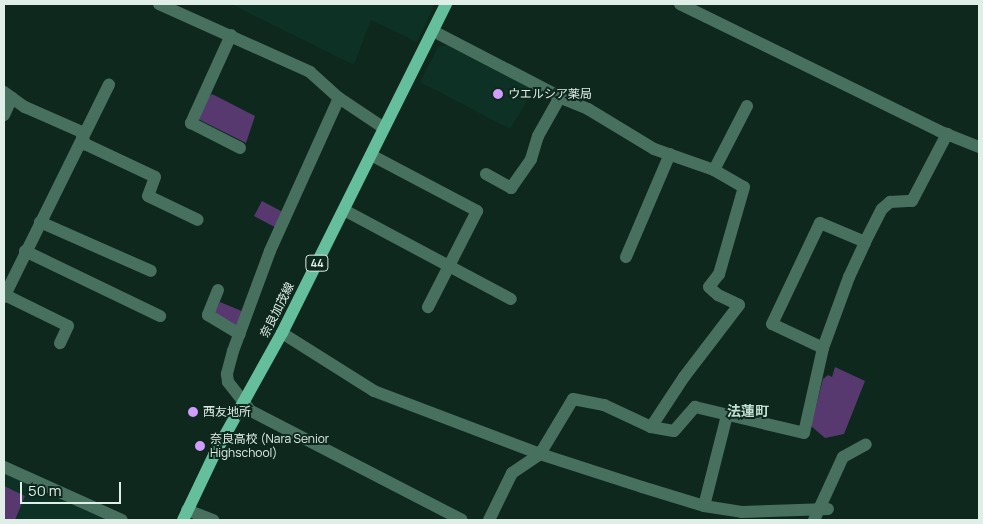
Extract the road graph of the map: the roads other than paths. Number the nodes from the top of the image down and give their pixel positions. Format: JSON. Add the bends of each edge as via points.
{"nodes":[{"id":1,"x":159,"y":4,"type":"edge"},
{"id":2,"x":446,"y":4,"type":"edge"},
{"id":3,"x":680,"y":4,"type":"edge"},
{"id":4,"x":433,"y":31,"type":"junction"},
{"id":5,"x":231,"y":35,"type":"junction"},
{"id":6,"x":109,"y":84,"type":"dead end"},
{"id":7,"x":8,"y":95,"type":"edge"},
{"id":8,"x":560,"y":97,"type":"junction"},
{"id":9,"x":339,"y":98,"type":"junction"},
{"id":10,"x":747,"y":106,"type":"dead end"},
{"id":11,"x":4,"y":115,"type":"edge"},
{"id":12,"x":384,"y":128,"type":"junction"},
{"id":13,"x":947,"y":134,"type":"junction"},
{"id":14,"x":83,"y":135,"type":"junction"},
{"id":15,"x":979,"y":147,"type":"edge"},
{"id":16,"x":240,"y":148,"type":"dead end"},
{"id":17,"x":670,"y":154,"type":"junction"},
{"id":18,"x":371,"y":155,"type":"junction"},
{"id":19,"x":714,"y":170,"type":"junction"},
{"id":20,"x":486,"y":174,"type":"dead end"},
{"id":21,"x":344,"y":210,"type":"junction"},
{"id":22,"x":198,"y":220,"type":"dead end"},
{"id":23,"x":40,"y":222,"type":"junction"},
{"id":24,"x":865,"y":242,"type":"junction"},
{"id":25,"x":25,"y":251,"type":"junction"},
{"id":26,"x":626,"y":257,"type":"dead end"},
{"id":27,"x":449,"y":268,"type":"junction"},
{"id":28,"x":151,"y":271,"type":"dead end"},
{"id":29,"x":218,"y":290,"type":"dead end"},
{"id":30,"x":4,"y":296,"type":"edge"},
{"id":31,"x":511,"y":299,"type":"dead end"},
{"id":32,"x":428,"y":307,"type":"dead end"},
{"id":33,"x":160,"y":316,"type":"dead end"},
{"id":34,"x":240,"y":334,"type":"junction"},
{"id":35,"x":282,"y":334,"type":"junction"},
{"id":36,"x":60,"y":343,"type":"dead end"},
{"id":37,"x":823,"y":348,"type":"junction"},
{"id":38,"x":243,"y":402,"type":"junction"},
{"id":39,"x":726,"y":415,"type":"junction"},
{"id":40,"x":651,"y":427,"type":"junction"},
{"id":41,"x":866,"y":444,"type":"dead end"},
{"id":42,"x":540,"y":454,"type":"junction"},
{"id":43,"x":4,"y":467,"type":"edge"},
{"id":44,"x":704,"y":506,"type":"junction"},
{"id":45,"x":820,"y":513,"type":"edge"},
{"id":46,"x":185,"y":515,"type":"edge"},
{"id":47,"x":122,"y":520,"type":"edge"},
{"id":48,"x":212,"y":520,"type":"edge"},
{"id":49,"x":462,"y":520,"type":"edge"},
{"id":50,"x":489,"y":520,"type":"edge"}],
"edges":[{"from":1,"to":5,"type":"street"},
{"from":2,"to":4,"type":"main road","name":"奈良加茂線","number":"44"},
{"from":3,"to":13,"type":"street"},
{"from":4,"to":8,"type":"street"},
{"from":4,"to":12,"type":"main road","name":"奈良加茂線","number":"44"},
{"from":5,"to":9,"type":"street","via":[[310,72]]},
{"from":5,"to":16,"type":"street","via":[[191,123]]},
{"from":6,"to":14,"type":"street"},
{"from":7,"to":11,"type":"street"},
{"from":7,"to":14,"type":"street","via":[[25,107]]},
{"from":8,"to":17,"type":"street","via":[[588,109],[654,149]]},
{"from":8,"to":20,"type":"street","via":[[538,136],[531,159],[511,188]]},
{"from":9,"to":12,"type":"street"},
{"from":9,"to":34,"type":"street","via":[[270,251]]},
{"from":10,"to":19,"type":"street"},
{"from":12,"to":18,"type":"main road","name":"奈良加茂線","number":"44"},
{"from":13,"to":15,"type":"street"},
{"from":13,"to":24,"type":"street","via":[[912,200],[890,202],[882,209]]},
{"from":14,"to":22,"type":"street","via":[[85,144],[155,177],[148,196]]},
{"from":14,"to":23,"type":"street"},
{"from":17,"to":19,"type":"street"},
{"from":17,"to":26,"type":"street"},
{"from":18,"to":21,"type":"main road","name":"奈良加茂線","number":"44"},
{"from":18,"to":27,"type":"street","via":[[477,211]]},
{"from":19,"to":40,"type":"street","via":[[744,187],[719,274],[709,287],[739,305]]},
{"from":21,"to":27,"type":"street"},
{"from":21,"to":35,"type":"main road","name":"奈良加茂線","number":"44"},
{"from":23,"to":25,"type":"street"},
{"from":23,"to":28,"type":"street"},
{"from":24,"to":37,"type":"street"},
{"from":24,"to":37,"type":"street","via":[[820,223],[772,324]]},
{"from":25,"to":30,"type":"street"},
{"from":25,"to":33,"type":"street"},
{"from":27,"to":31,"type":"street"},
{"from":27,"to":32,"type":"street"},
{"from":29,"to":34,"type":"street","via":[[208,314]]},
{"from":30,"to":36,"type":"street","via":[[68,326]]},
{"from":34,"to":38,"type":"street","via":[[227,374],[228,382]]},
{"from":35,"to":38,"type":"main road","name":"奈良加茂線","number":"44"},
{"from":35,"to":42,"type":"street","via":[[374,391]]},
{"from":37,"to":39,"type":"street","via":[[804,433]]},
{"from":38,"to":46,"type":"main road","name":"奈良加茂線","number":"44"},
{"from":38,"to":49,"type":"street","via":[[251,411]]},
{"from":39,"to":40,"type":"street","via":[[696,408],[674,432]]},
{"from":39,"to":44,"type":"street"},
{"from":40,"to":42,"type":"street","via":[[604,405],[573,399]]},
{"from":41,"to":45,"type":"street","via":[[843,457]]},
{"from":42,"to":44,"type":"street"},
{"from":42,"to":50,"type":"street","via":[[512,473]]},
{"from":43,"to":47,"type":"street"},
{"from":44,"to":45,"type":"street","via":[[742,512]]},
{"from":46,"to":48,"type":"street"}]}
